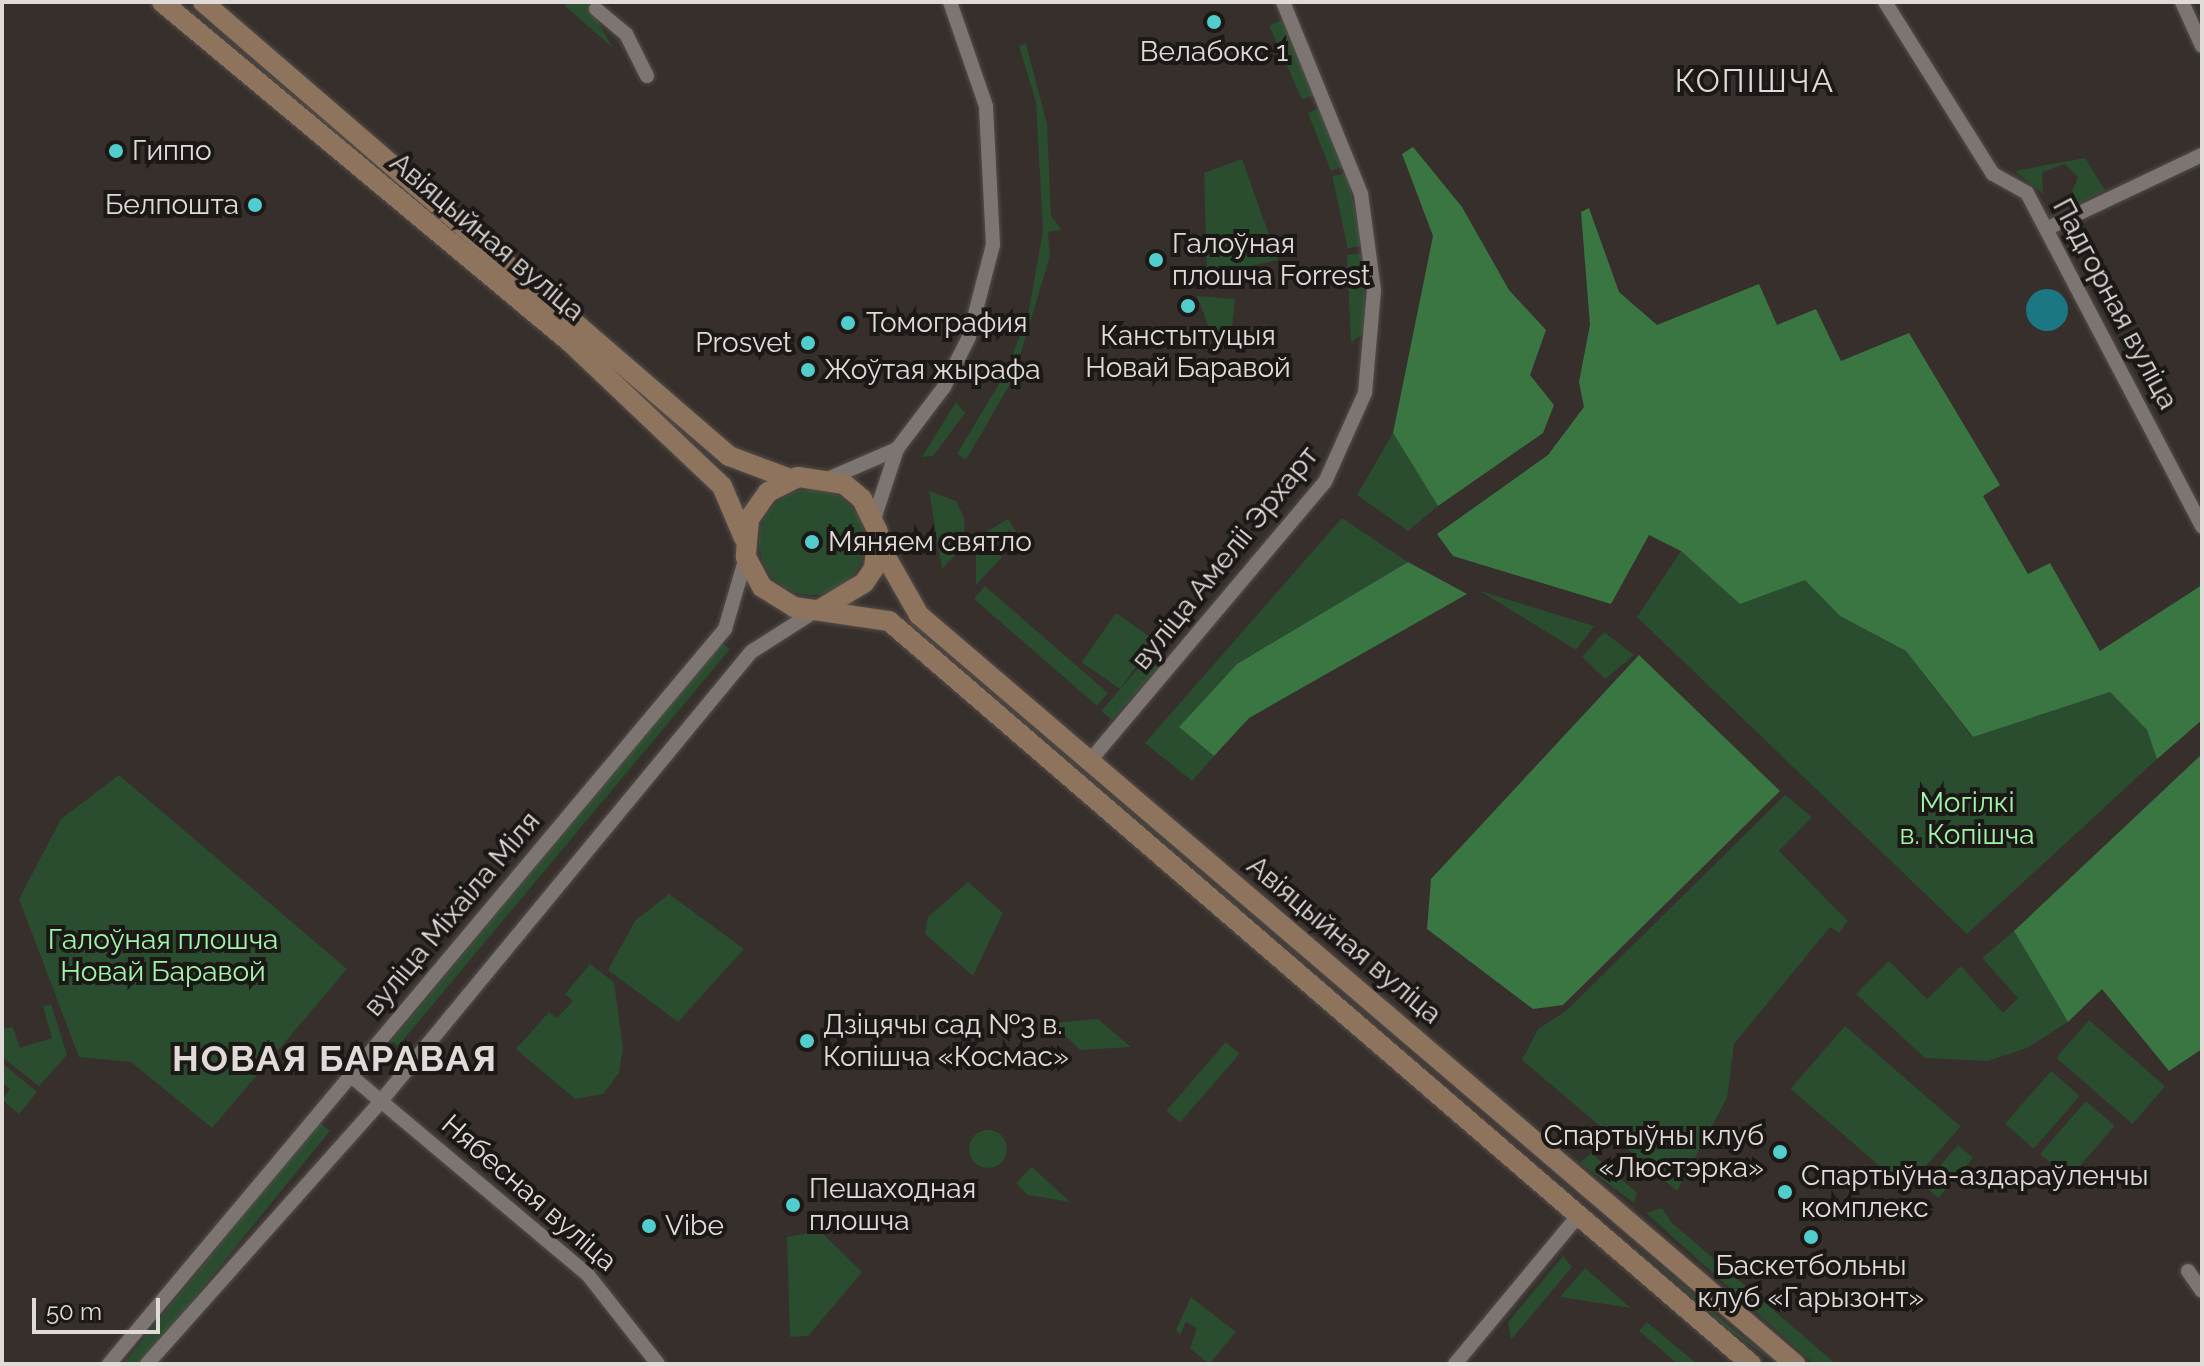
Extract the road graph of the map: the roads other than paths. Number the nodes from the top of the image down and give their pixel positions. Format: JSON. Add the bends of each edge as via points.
{"nodes":[{"id":1,"x":162,"y":2,"type":"edge"},
{"id":2,"x":203,"y":2,"type":"edge"},
{"id":3,"x":950,"y":2,"type":"edge"},
{"id":4,"x":1283,"y":2,"type":"edge"},
{"id":5,"x":1885,"y":2,"type":"edge"},
{"id":6,"x":2182,"y":2,"type":"edge"},
{"id":7,"x":596,"y":9,"type":"dead end"},
{"id":8,"x":2202,"y":46,"type":"edge"},
{"id":9,"x":647,"y":76,"type":"dead end"},
{"id":10,"x":2202,"y":155,"type":"edge"},
{"id":11,"x":2048,"y":228,"type":"junction"},
{"id":12,"x":897,"y":449,"type":"junction"},
{"id":13,"x":830,"y":478,"type":"junction"},
{"id":14,"x":790,"y":479,"type":"junction"},
{"id":15,"x":874,"y":519,"type":"junction"},
{"id":16,"x":2202,"y":527,"type":"edge"},
{"id":17,"x":878,"y":543,"type":"junction"},
{"id":18,"x":746,"y":549,"type":"junction"},
{"id":19,"x":822,"y":608,"type":"junction"},
{"id":20,"x":1089,"y":762,"type":"junction"},
{"id":21,"x":351,"y":1076,"type":"junction"},
{"id":22,"x":381,"y":1101,"type":"junction"},
{"id":23,"x":1598,"y":1193,"type":"junction"},
{"id":24,"x":1578,"y":1216,"type":"junction"},
{"id":25,"x":2188,"y":1271,"type":"dead end"},
{"id":26,"x":2202,"y":1291,"type":"edge"},
{"id":27,"x":109,"y":1364,"type":"edge"},
{"id":28,"x":147,"y":1364,"type":"edge"},
{"id":29,"x":658,"y":1364,"type":"edge"},
{"id":30,"x":1455,"y":1364,"type":"edge"},
{"id":31,"x":1751,"y":1364,"type":"edge"},
{"id":32,"x":1795,"y":1364,"type":"edge"}],
"edges":[{"from":1,"to":18,"type":"main road","name":"Авіяцыйная вуліца","via":[[570,342],[722,486]]},
{"from":2,"to":14,"type":"main road","name":"Авіяцыйная вуліца","via":[[729,456]]},
{"from":3,"to":12,"type":"street","via":[[961,17],[988,120],[993,245],[969,337],[944,387]]},
{"from":4,"to":20,"type":"street","name":"вуліца Амеліі Эрхарт","via":[[1361,194],[1374,290],[1365,393],[1325,482]]},
{"from":5,"to":11,"type":"street","name":"Падгорная вуліца","via":[[1993,174],[2027,193]]},
{"from":6,"to":8,"type":"street"},
{"from":7,"to":9,"type":"street","via":[[626,34]]},
{"from":10,"to":11,"type":"street"},
{"from":11,"to":16,"type":"street","name":"Падгорная вуліца"},
{"from":12,"to":13,"type":"street"},
{"from":12,"to":15,"type":"street"},
{"from":13,"to":14,"type":"main road"},
{"from":13,"to":15,"type":"main road","via":[[857,493]]},
{"from":14,"to":18,"type":"main road","via":[[757,504]]},
{"from":15,"to":17,"type":"main road"},
{"from":17,"to":19,"type":"main road","via":[[864,583]]},
{"from":17,"to":20,"type":"main road","name":"Авіяцыйная вуліца","via":[[919,615]]},
{"from":18,"to":19,"type":"main road","via":[[772,595],[794,607]]},
{"from":18,"to":21,"type":"street","name":"вуліца Міхаіла Міля","via":[[725,629]]},
{"from":19,"to":22,"type":"street","via":[[787,623],[751,652]]},
{"from":19,"to":24,"type":"main road","via":[[889,621]]},
{"from":20,"to":23,"type":"main road","name":"Авіяцыйная вуліца"},
{"from":21,"to":22,"type":"street","name":"Нябесная вуліца"},
{"from":21,"to":27,"type":"street","name":"вуліца Міхаіла Міля"},
{"from":22,"to":28,"type":"street"},
{"from":22,"to":29,"type":"street","name":"Нябесная вуліца","via":[[588,1275]]},
{"from":23,"to":24,"type":"main road"},
{"from":23,"to":32,"type":"main road","name":"Авіяцыйная вуліца"},
{"from":24,"to":30,"type":"street"},
{"from":24,"to":31,"type":"main road"},
{"from":25,"to":26,"type":"street"}]}
